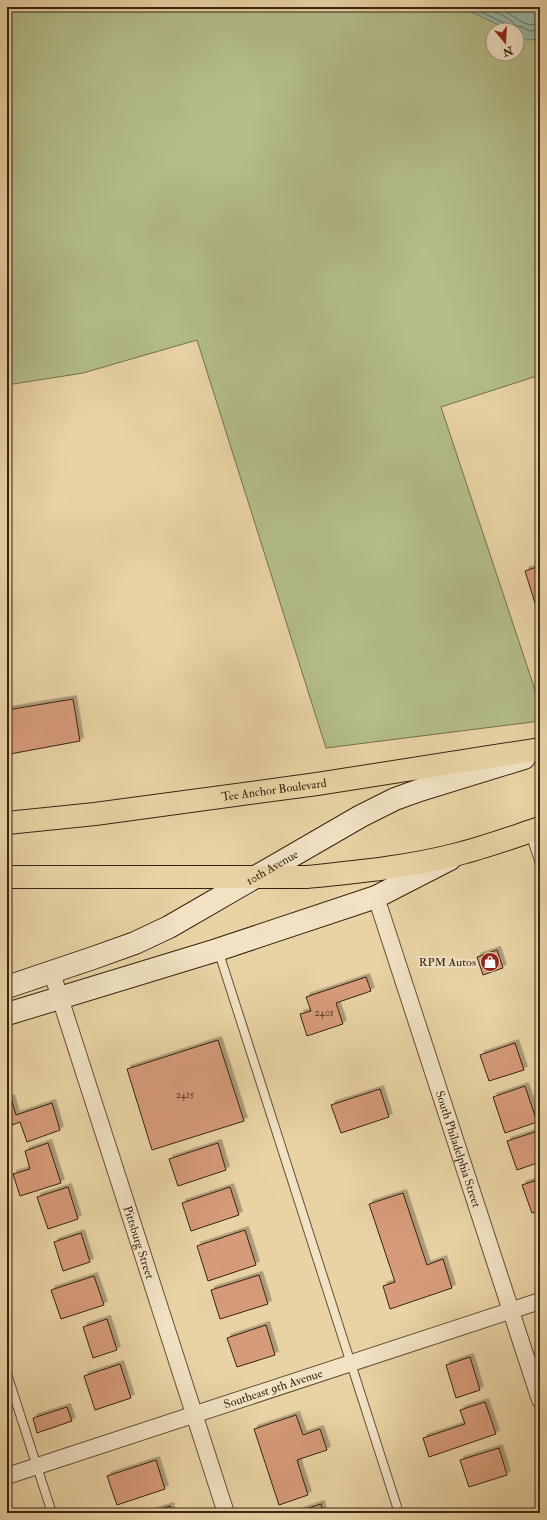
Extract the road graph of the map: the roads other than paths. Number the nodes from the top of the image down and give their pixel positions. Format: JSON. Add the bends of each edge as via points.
{"nodes":[{"id":1,"x":540,"y":749,"type":"edge"},
{"id":2,"x":540,"y":753,"type":"edge"},
{"id":3,"x":7,"y":823,"type":"edge"},
{"id":4,"x":535,"y":830,"type":"edge"},
{"id":5,"x":458,"y":854,"type":"junction"},
{"id":6,"x":540,"y":864,"type":"edge"},
{"id":7,"x":7,"y":877,"type":"edge"},
{"id":8,"x":257,"y":877,"type":"junction"},
{"id":9,"x":376,"y":897,"type":"junction"},
{"id":10,"x":217,"y":950,"type":"junction"},
{"id":11,"x":52,"y":973,"type":"junction"},
{"id":12,"x":7,"y":987,"type":"edge"},
{"id":13,"x":60,"y":997,"type":"junction"},
{"id":14,"x":7,"y":1014,"type":"edge"},
{"id":15,"x":540,"y":1301,"type":"edge"},
{"id":16,"x":511,"y":1311,"type":"junction"},
{"id":17,"x":351,"y":1364,"type":"junction"},
{"id":18,"x":7,"y":1374,"type":"edge"},
{"id":19,"x":540,"y":1400,"type":"edge"},
{"id":20,"x":194,"y":1414,"type":"junction"},
{"id":21,"x":37,"y":1466,"type":"junction"},
{"id":22,"x":7,"y":1476,"type":"edge"},
{"id":23,"x":52,"y":1513,"type":"edge"},
{"id":24,"x":226,"y":1513,"type":"edge"},
{"id":25,"x":399,"y":1513,"type":"edge"}],
"edges":[{"from":1,"to":3,"type":"main road","name":"Tee Anchor Boulevard","via":[[317,784],[95,814]]},
{"from":2,"to":8,"type":"main road","name":"10th Avenue","via":[[395,799]]},
{"from":4,"to":5,"type":"main road"},
{"from":4,"to":6,"type":"lane"},
{"from":5,"to":8,"type":"main road","via":[[348,873],[307,877]]},
{"from":5,"to":9,"type":"main road"},
{"from":7,"to":8,"type":"main road"},
{"from":8,"to":11,"type":"main road","name":"10th Avenue","via":[[136,943]]},
{"from":9,"to":10,"type":"main road"},
{"from":9,"to":16,"type":"street","name":"South Philadelphia Street"},
{"from":10,"to":13,"type":"main road"},
{"from":10,"to":17,"type":"lane"},
{"from":11,"to":12,"type":"main road","name":"10th Avenue"},
{"from":11,"to":13,"type":"street","name":"Pittsburg Street"},
{"from":13,"to":14,"type":"main road"},
{"from":13,"to":20,"type":"street","name":"Pittsburg Street"},
{"from":15,"to":16,"type":"street","name":"Southeast 9th Avenue"},
{"from":16,"to":17,"type":"street","name":"Southeast 9th Avenue"},
{"from":16,"to":19,"type":"street","name":"South Philadelphia Street"},
{"from":17,"to":20,"type":"street","name":"Southeast 9th Avenue"},
{"from":17,"to":25,"type":"lane"},
{"from":18,"to":21,"type":"lane"},
{"from":20,"to":21,"type":"street","name":"Southeast 9th Avenue"},
{"from":20,"to":24,"type":"street","name":"Pittsburg Street"},
{"from":21,"to":22,"type":"street","name":"Southeast 9th Avenue"},
{"from":21,"to":23,"type":"lane"}]}
